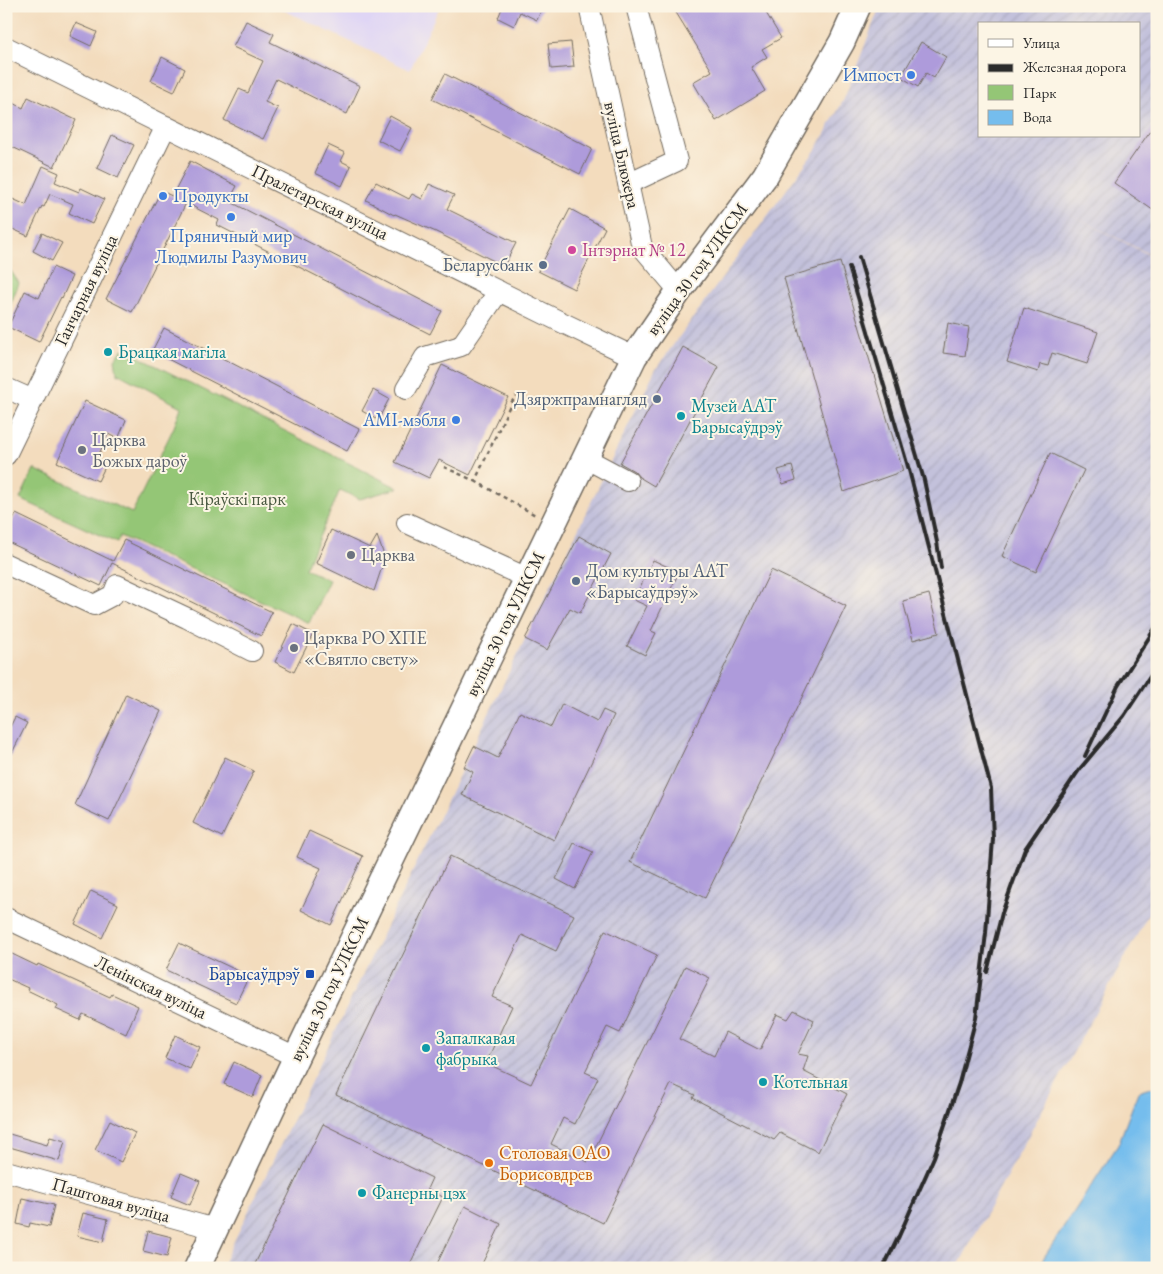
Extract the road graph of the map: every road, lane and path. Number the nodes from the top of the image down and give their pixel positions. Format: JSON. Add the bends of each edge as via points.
{"nodes":[{"id":1,"x":589,"y":6,"type":"edge"},
{"id":2,"x":636,"y":6,"type":"edge"},
{"id":3,"x":858,"y":6,"type":"edge"},
{"id":4,"x":6,"y":47,"type":"edge"},
{"id":5,"x":166,"y":126,"type":"junction"},
{"id":6,"x":628,"y":184,"type":"junction"},
{"id":7,"x":499,"y":291,"type":"junction"},
{"id":8,"x":679,"y":291,"type":"junction"},
{"id":9,"x":634,"y":357,"type":"junction"},
{"id":10,"x":6,"y":388,"type":"edge"},
{"id":11,"x":406,"y":389,"type":"dead end"},
{"id":12,"x":516,"y":396,"type":"dead end"},
{"id":13,"x":32,"y":400,"type":"junction"},
{"id":14,"x":6,"y":455,"type":"edge"},
{"id":15,"x":585,"y":458,"type":"junction"},
{"id":16,"x":444,"y":468,"type":"dead end"},
{"id":17,"x":628,"y":481,"type":"dead end"},
{"id":18,"x":475,"y":482,"type":"junction"},
{"id":19,"x":541,"y":518,"type":"dead end"},
{"id":20,"x":407,"y":523,"type":"dead end"},
{"id":21,"x":6,"y":564,"type":"edge"},
{"id":22,"x":527,"y":578,"type":"junction"},
{"id":23,"x":252,"y":651,"type":"dead end"},
{"id":24,"x":6,"y":918,"type":"edge"},
{"id":25,"x":296,"y":1057,"type":"junction"},
{"id":26,"x":6,"y":1171,"type":"edge"},
{"id":27,"x":215,"y":1229,"type":"junction"},
{"id":28,"x":196,"y":1268,"type":"edge"}],
"edges":[{"from":1,"to":6,"type":"street","name":"вуліца Блюхера"},
{"from":2,"to":6,"type":"street","via":[[677,161]]},
{"from":3,"to":8,"type":"main road","name":"вуліца 30 год УЛКСМ","via":[[842,42],[765,176]]},
{"from":4,"to":5,"type":"street","name":"Пралетарская вуліца"},
{"from":5,"to":7,"type":"street","name":"Пралетарская вуліца"},
{"from":5,"to":13,"type":"street","name":"Ганчарная вуліца"},
{"from":6,"to":8,"type":"street","name":"вуліца Блюхера","via":[[642,247]]},
{"from":7,"to":9,"type":"street","name":"Пралетарская вуліца"},
{"from":7,"to":11,"type":"street","via":[[460,346],[424,357]]},
{"from":8,"to":9,"type":"main road","name":"вуліца 30 год УЛКСМ"},
{"from":9,"to":15,"type":"main road","name":"вуліца 30 год УЛКСМ"},
{"from":10,"to":13,"type":"street"},
{"from":12,"to":18,"type":"path"},
{"from":13,"to":14,"type":"street","name":"Ганчарная вуліца"},
{"from":15,"to":17,"type":"street"},
{"from":15,"to":22,"type":"main road","name":"вуліца 30 год УЛКСМ"},
{"from":16,"to":18,"type":"path"},
{"from":18,"to":19,"type":"path"},
{"from":20,"to":22,"type":"street"},
{"from":21,"to":23,"type":"street","via":[[94,605],[113,595],[117,584]]},
{"from":22,"to":25,"type":"main road","name":"вуліца 30 год УЛКСМ"},
{"from":24,"to":25,"type":"street","name":"Ленінская вуліца"},
{"from":25,"to":27,"type":"main road","name":"вуліца 30 год УЛКСМ"},
{"from":26,"to":27,"type":"street","name":"Паштовая вуліца"},
{"from":27,"to":28,"type":"main road","name":"вуліца 30 год УЛКСМ"}]}
